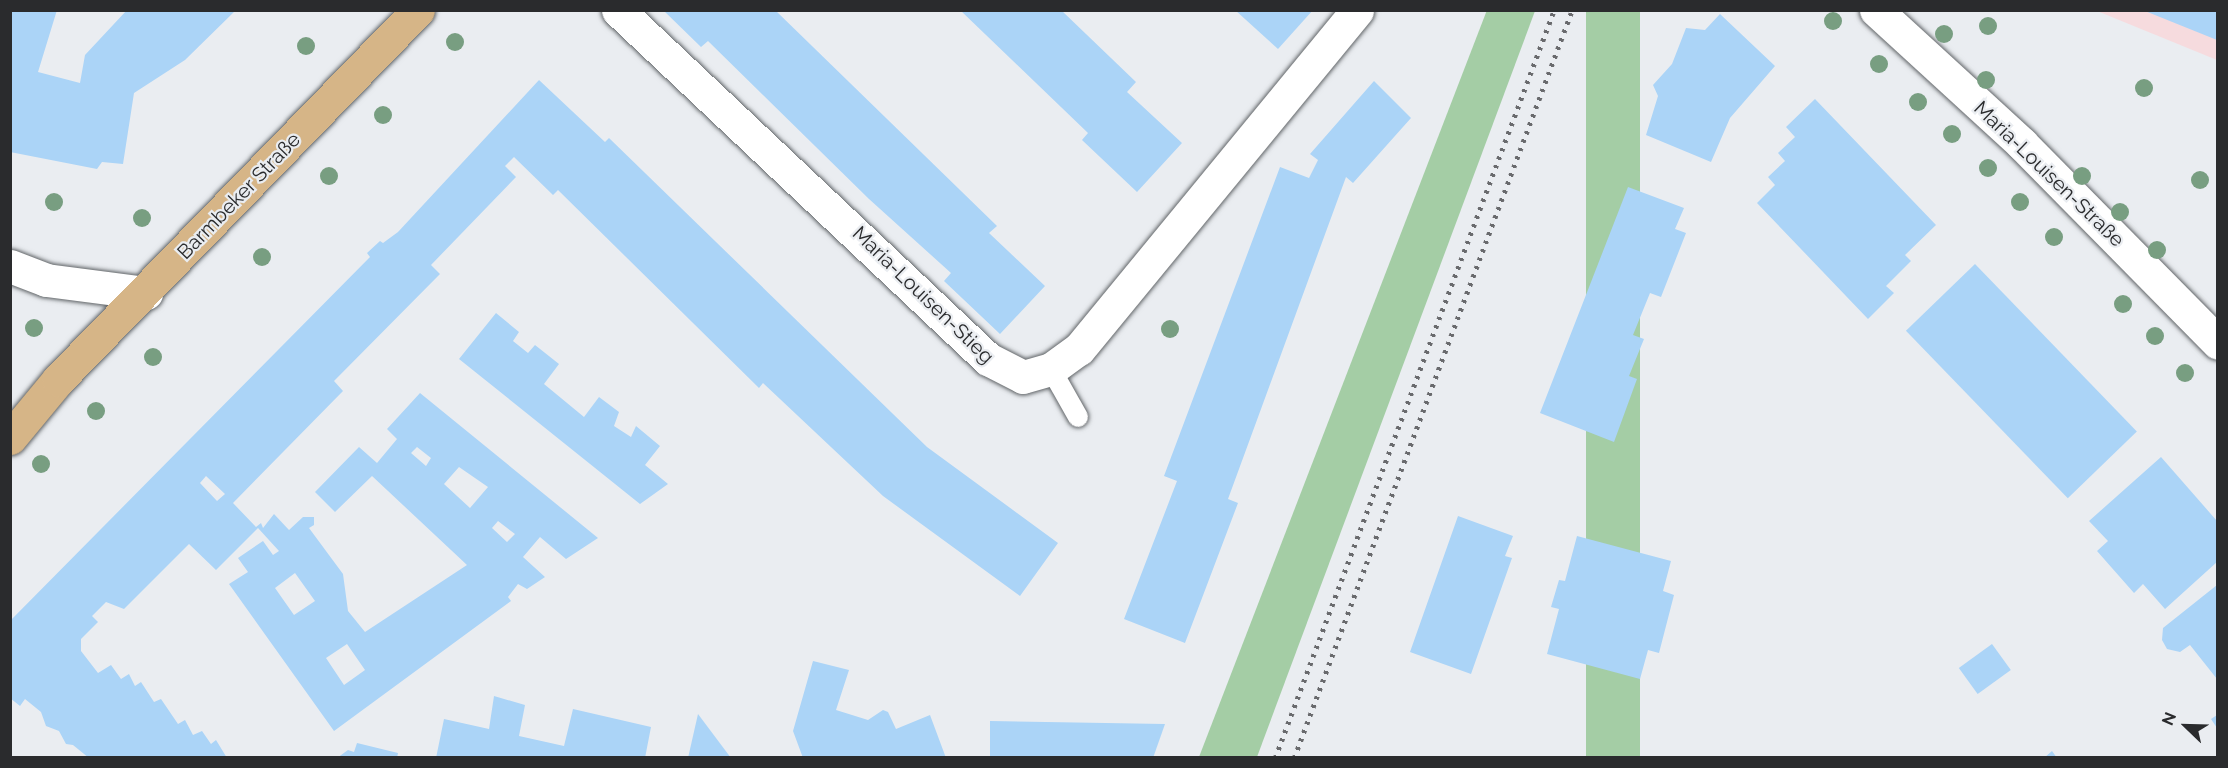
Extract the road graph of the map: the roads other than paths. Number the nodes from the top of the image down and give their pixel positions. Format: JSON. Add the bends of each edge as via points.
{"nodes":[{"id":1,"x":418,"y":10,"type":"edge"},
{"id":2,"x":618,"y":10,"type":"edge"},
{"id":3,"x":1357,"y":10,"type":"edge"},
{"id":4,"x":1876,"y":10,"type":"edge"},
{"id":5,"x":10,"y":266,"type":"edge"},
{"id":6,"x":146,"y":293,"type":"junction"},
{"id":7,"x":2216,"y":339,"type":"edge"},
{"id":8,"x":1051,"y":369,"type":"junction"},
{"id":9,"x":58,"y":380,"type":"junction"},
{"id":10,"x":10,"y":417,"type":"edge"},
{"id":11,"x":1078,"y":417,"type":"dead end"},
{"id":12,"x":10,"y":438,"type":"edge"}],
"edges":[{"from":1,"to":6,"type":"main road","name":"Barmbeker Straße"},
{"from":2,"to":8,"type":"street","name":"Maria-Louisen-Stieg","via":[[988,359],[1023,377]]},
{"from":3,"to":8,"type":"street","name":"Maria-Louisen-Stieg","via":[[1097,328]]},
{"from":4,"to":7,"type":"street","name":"Maria-Louisen-Straße","via":[[2022,144]]},
{"from":5,"to":6,"type":"street","via":[[46,280]]},
{"from":6,"to":9,"type":"main road","name":"Barmbeker Straße"},
{"from":8,"to":11,"type":"lane"},
{"from":9,"to":10,"type":"main road","name":"Barmbeker Straße"},
{"from":9,"to":12,"type":"main road","name":"Barmbeker Straße"}]}
